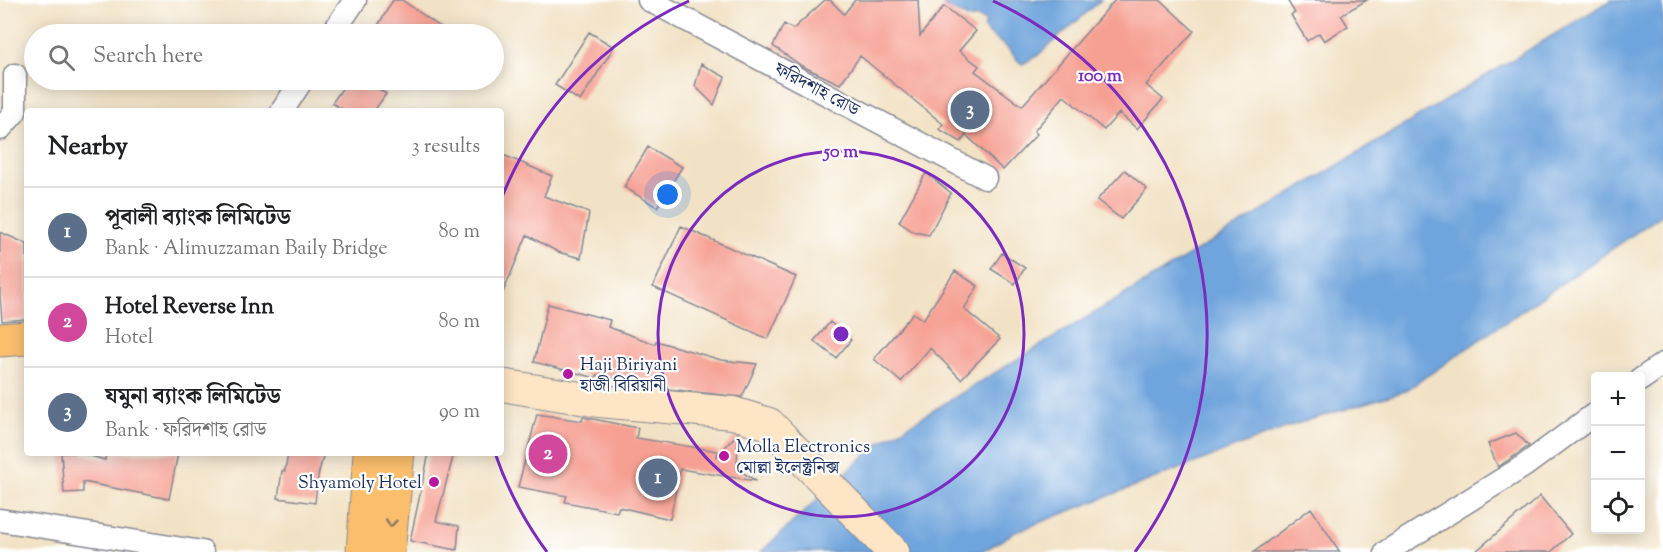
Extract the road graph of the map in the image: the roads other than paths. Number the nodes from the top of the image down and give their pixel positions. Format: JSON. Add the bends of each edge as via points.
{"nodes":[{"id":1,"x":355,"y":0,"type":"edge"},
{"id":2,"x":649,"y":0,"type":"edge"},
{"id":3,"x":339,"y":24,"type":"edge"},
{"id":4,"x":15,"y":75,"type":"dead end"},
{"id":5,"x":296,"y":90,"type":"edge"},
{"id":6,"x":284,"y":108,"type":"edge"},
{"id":7,"x":0,"y":129,"type":"edge"},
{"id":8,"x":985,"y":178,"type":"dead end"},
{"id":9,"x":24,"y":338,"type":"edge"},
{"id":10,"x":0,"y":340,"type":"edge"},
{"id":11,"x":1663,"y":364,"type":"edge"},
{"id":12,"x":1645,"y":377,"type":"edge"},
{"id":13,"x":504,"y":385,"type":"edge"},
{"id":14,"x":1591,"y":417,"type":"edge"},
{"id":15,"x":370,"y":456,"type":"edge"},
{"id":16,"x":398,"y":456,"type":"edge"},
{"id":17,"x":0,"y":520,"type":"edge"},
{"id":18,"x":1415,"y":544,"type":"edge"},
{"id":19,"x":201,"y":552,"type":"edge"},
{"id":20,"x":363,"y":552,"type":"edge"},
{"id":21,"x":388,"y":552,"type":"edge"},
{"id":22,"x":893,"y":552,"type":"edge"},
{"id":23,"x":1386,"y":552,"type":"edge"}],
"edges":[{"from":1,"to":3,"type":"street"},
{"from":2,"to":8,"type":"street","name":"ফরিদশাহ রোড"},
{"from":4,"to":7,"type":"street","via":[[15,112]]},
{"from":5,"to":6,"type":"street"},
{"from":9,"to":10,"type":"highway"},
{"from":11,"to":12,"type":"street"},
{"from":13,"to":22,"type":"main road","via":[[599,401],[733,413],[769,424]]},
{"from":14,"to":18,"type":"street"},
{"from":15,"to":20,"type":"highway"},
{"from":16,"to":21,"type":"highway","one_way":true},
{"from":17,"to":19,"type":"street"},
{"from":18,"to":23,"type":"street"}]}
